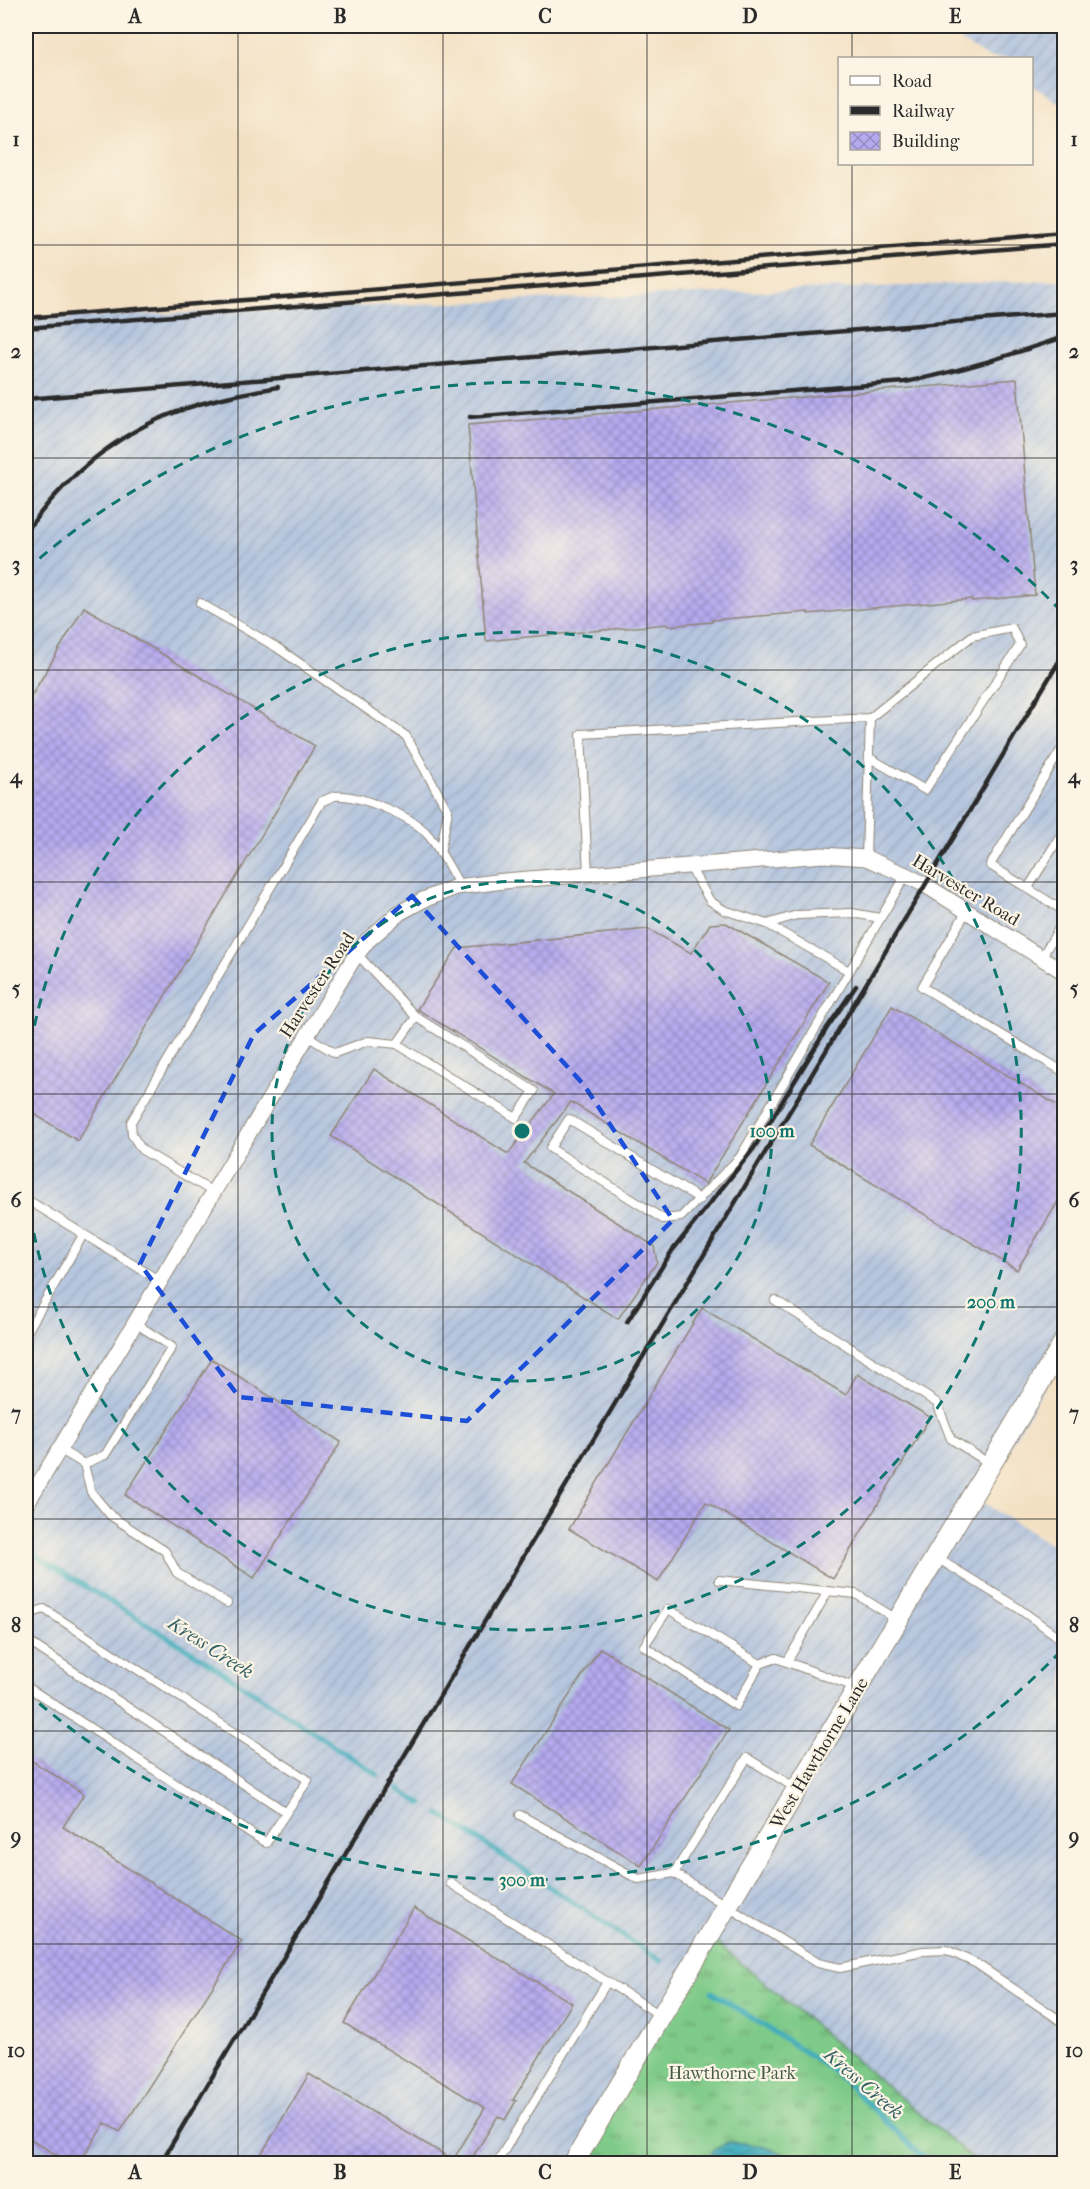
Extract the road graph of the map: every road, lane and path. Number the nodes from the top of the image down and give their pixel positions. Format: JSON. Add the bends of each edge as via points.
{"nodes":[{"id":1,"x":200,"y":603,"type":"dead end"},
{"id":2,"x":870,"y":718,"type":"junction"},
{"id":3,"x":1065,"y":745,"type":"edge"},
{"id":4,"x":870,"y":758,"type":"junction"},
{"id":5,"x":1065,"y":830,"type":"edge"},
{"id":6,"x":440,"y":853,"type":"junction"},
{"id":7,"x":866,"y":858,"type":"junction"},
{"id":8,"x":690,"y":867,"type":"junction"},
{"id":9,"x":588,"y":874,"type":"junction"},
{"id":10,"x":906,"y":875,"type":"junction"},
{"id":11,"x":460,"y":886,"type":"junction"},
{"id":12,"x":1028,"y":888,"type":"junction"},
{"id":13,"x":1065,"y":911,"type":"edge"},
{"id":14,"x":966,"y":912,"type":"junction"},
{"id":15,"x":880,"y":918,"type":"junction"},
{"id":16,"x":1065,"y":920,"type":"edge"},
{"id":17,"x":767,"y":924,"type":"junction"},
{"id":18,"x":357,"y":954,"type":"junction"},
{"id":19,"x":1041,"y":958,"type":"junction"},
{"id":20,"x":849,"y":972,"type":"junction"},
{"id":21,"x":1065,"y":972,"type":"edge"},
{"id":22,"x":416,"y":1017,"type":"junction"},
{"id":23,"x":307,"y":1036,"type":"junction"},
{"id":24,"x":397,"y":1044,"type":"junction"},
{"id":25,"x":1065,"y":1072,"type":"edge"},
{"id":26,"x":213,"y":1192,"type":"junction"},
{"id":27,"x":26,"y":1199,"type":"edge"},
{"id":28,"x":700,"y":1199,"type":"junction"},
{"id":29,"x":83,"y":1235,"type":"junction"},
{"id":30,"x":160,"y":1281,"type":"junction"},
{"id":31,"x":775,"y":1300,"type":"dead end"},
{"id":32,"x":135,"y":1323,"type":"junction"},
{"id":33,"x":26,"y":1334,"type":"edge"},
{"id":34,"x":1065,"y":1342,"type":"edge"},
{"id":35,"x":59,"y":1449,"type":"junction"},
{"id":36,"x":84,"y":1464,"type":"junction"},
{"id":37,"x":991,"y":1465,"type":"junction"},
{"id":38,"x":26,"y":1505,"type":"edge"},
{"id":39,"x":936,"y":1558,"type":"junction"},
{"id":40,"x":719,"y":1580,"type":"dead end"},
{"id":41,"x":826,"y":1593,"type":"junction"},
{"id":42,"x":227,"y":1603,"type":"dead end"},
{"id":43,"x":26,"y":1614,"type":"edge"},
{"id":44,"x":898,"y":1620,"type":"junction"},
{"id":45,"x":26,"y":1640,"type":"edge"},
{"id":46,"x":1065,"y":1641,"type":"edge"},
{"id":47,"x":787,"y":1662,"type":"junction"},
{"id":48,"x":760,"y":1664,"type":"junction"},
{"id":49,"x":26,"y":1686,"type":"edge"},
{"id":50,"x":857,"y":1688,"type":"junction"},
{"id":51,"x":797,"y":1789,"type":"junction"},
{"id":52,"x":286,"y":1812,"type":"junction"},
{"id":53,"x":520,"y":1815,"type":"dead end"},
{"id":54,"x":674,"y":1873,"type":"junction"},
{"id":55,"x":450,"y":1883,"type":"dead end"},
{"id":56,"x":727,"y":1907,"type":"junction"},
{"id":57,"x":607,"y":1982,"type":"junction"},
{"id":58,"x":661,"y":2016,"type":"junction"},
{"id":59,"x":1065,"y":2023,"type":"edge"},
{"id":60,"x":496,"y":2163,"type":"edge"},
{"id":61,"x":573,"y":2163,"type":"edge"}],
"edges":[{"from":1,"to":6,"type":"lane","via":[[276,647],[406,736],[448,811]]},
{"from":2,"to":4,"type":"lane"},
{"from":2,"to":4,"type":"lane","via":[[972,636],[1012,628],[1020,645],[925,790]]},
{"from":2,"to":9,"type":"lane","via":[[581,734]]},
{"from":3,"to":12,"type":"lane","via":[[990,865]]},
{"from":4,"to":7,"type":"lane"},
{"from":5,"to":12,"type":"lane"},
{"from":6,"to":11,"type":"lane"},
{"from":6,"to":26,"type":"lane","via":[[427,833],[380,805],[335,796],[322,801],[131,1122],[132,1135],[142,1150]]},
{"from":7,"to":8,"type":"street","name":"Harvester Road","via":[[798,856]]},
{"from":7,"to":10,"type":"street","name":"Harvester Road"},
{"from":8,"to":9,"type":"street","name":"Harvester Road"},
{"from":8,"to":17,"type":"lane","via":[[710,902]]},
{"from":9,"to":11,"type":"street","name":"Harvester Road"},
{"from":10,"to":14,"type":"street","name":"Harvester Road"},
{"from":10,"to":15,"type":"lane"},
{"from":11,"to":18,"type":"street","name":"Harvester Road","via":[[399,913]]},
{"from":12,"to":13,"type":"lane"},
{"from":14,"to":19,"type":"street","name":"Harvester Road"},
{"from":14,"to":25,"type":"lane","via":[[922,987]]},
{"from":15,"to":17,"type":"lane","via":[[852,913],[797,915]]},
{"from":15,"to":20,"type":"lane"},
{"from":16,"to":19,"type":"lane"},
{"from":17,"to":20,"type":"lane"},
{"from":18,"to":22,"type":"lane"},
{"from":18,"to":23,"type":"street","name":"Harvester Road"},
{"from":19,"to":21,"type":"street","name":"Harvester Road"},
{"from":20,"to":28,"type":"lane","via":[[740,1157]]},
{"from":22,"to":24,"type":"lane"},
{"from":22,"to":24,"type":"lane","via":[[534,1091],[516,1118]]},
{"from":23,"to":24,"type":"lane","via":[[335,1053],[368,1041]]},
{"from":23,"to":26,"type":"street","name":"Harvester Road"},
{"from":26,"to":30,"type":"street","name":"Harvester Road"},
{"from":27,"to":29,"type":"lane"},
{"from":28,"to":28,"type":"lane","via":[[681,1217],[663,1219],[550,1148],[569,1119]]},
{"from":29,"to":30,"type":"lane"},
{"from":29,"to":33,"type":"lane"},
{"from":30,"to":32,"type":"street","name":"Harvester Road"},
{"from":31,"to":37,"type":"lane","via":[[936,1403],[951,1439]]},
{"from":32,"to":35,"type":"street","name":"Harvester Road"},
{"from":32,"to":36,"type":"lane","via":[[172,1347],[105,1455]]},
{"from":34,"to":37,"type":"street","name":"West Hawthorne Lane"},
{"from":35,"to":36,"type":"lane"},
{"from":35,"to":38,"type":"street","name":"Harvester Road"},
{"from":36,"to":42,"type":"lane","via":[[91,1492],[111,1516],[165,1551],[177,1573]]},
{"from":37,"to":39,"type":"street","name":"West Hawthorne Lane"},
{"from":39,"to":44,"type":"street","name":"West Hawthorne Lane"},
{"from":39,"to":46,"type":"lane"},
{"from":40,"to":41,"type":"lane"},
{"from":41,"to":44,"type":"lane","via":[[856,1594]]},
{"from":41,"to":47,"type":"lane"},
{"from":43,"to":52,"type":"lane","via":[[44,1609],[308,1780]]},
{"from":44,"to":50,"type":"street","name":"West Hawthorne Lane"},
{"from":45,"to":52,"type":"lane"},
{"from":47,"to":48,"type":"lane","via":[[776,1658]]},
{"from":47,"to":50,"type":"lane"},
{"from":48,"to":48,"type":"lane","via":[[668,1610],[644,1646],[736,1706]]},
{"from":49,"to":52,"type":"lane","via":[[266,1842]]},
{"from":50,"to":51,"type":"street","name":"West Hawthorne Lane"},
{"from":51,"to":54,"type":"lane","via":[[747,1758]]},
{"from":51,"to":56,"type":"street","name":"West Hawthorne Lane"},
{"from":53,"to":54,"type":"lane","via":[[638,1879]]},
{"from":54,"to":56,"type":"lane"},
{"from":55,"to":57,"type":"lane"},
{"from":56,"to":58,"type":"street","name":"West Hawthorne Lane"},
{"from":56,"to":59,"type":"lane","via":[[818,1963],[840,1968],[947,1950],[977,1964]]},
{"from":57,"to":58,"type":"lane"},
{"from":57,"to":60,"type":"lane"},
{"from":58,"to":61,"type":"street","name":"West Hawthorne Lane"}]}
